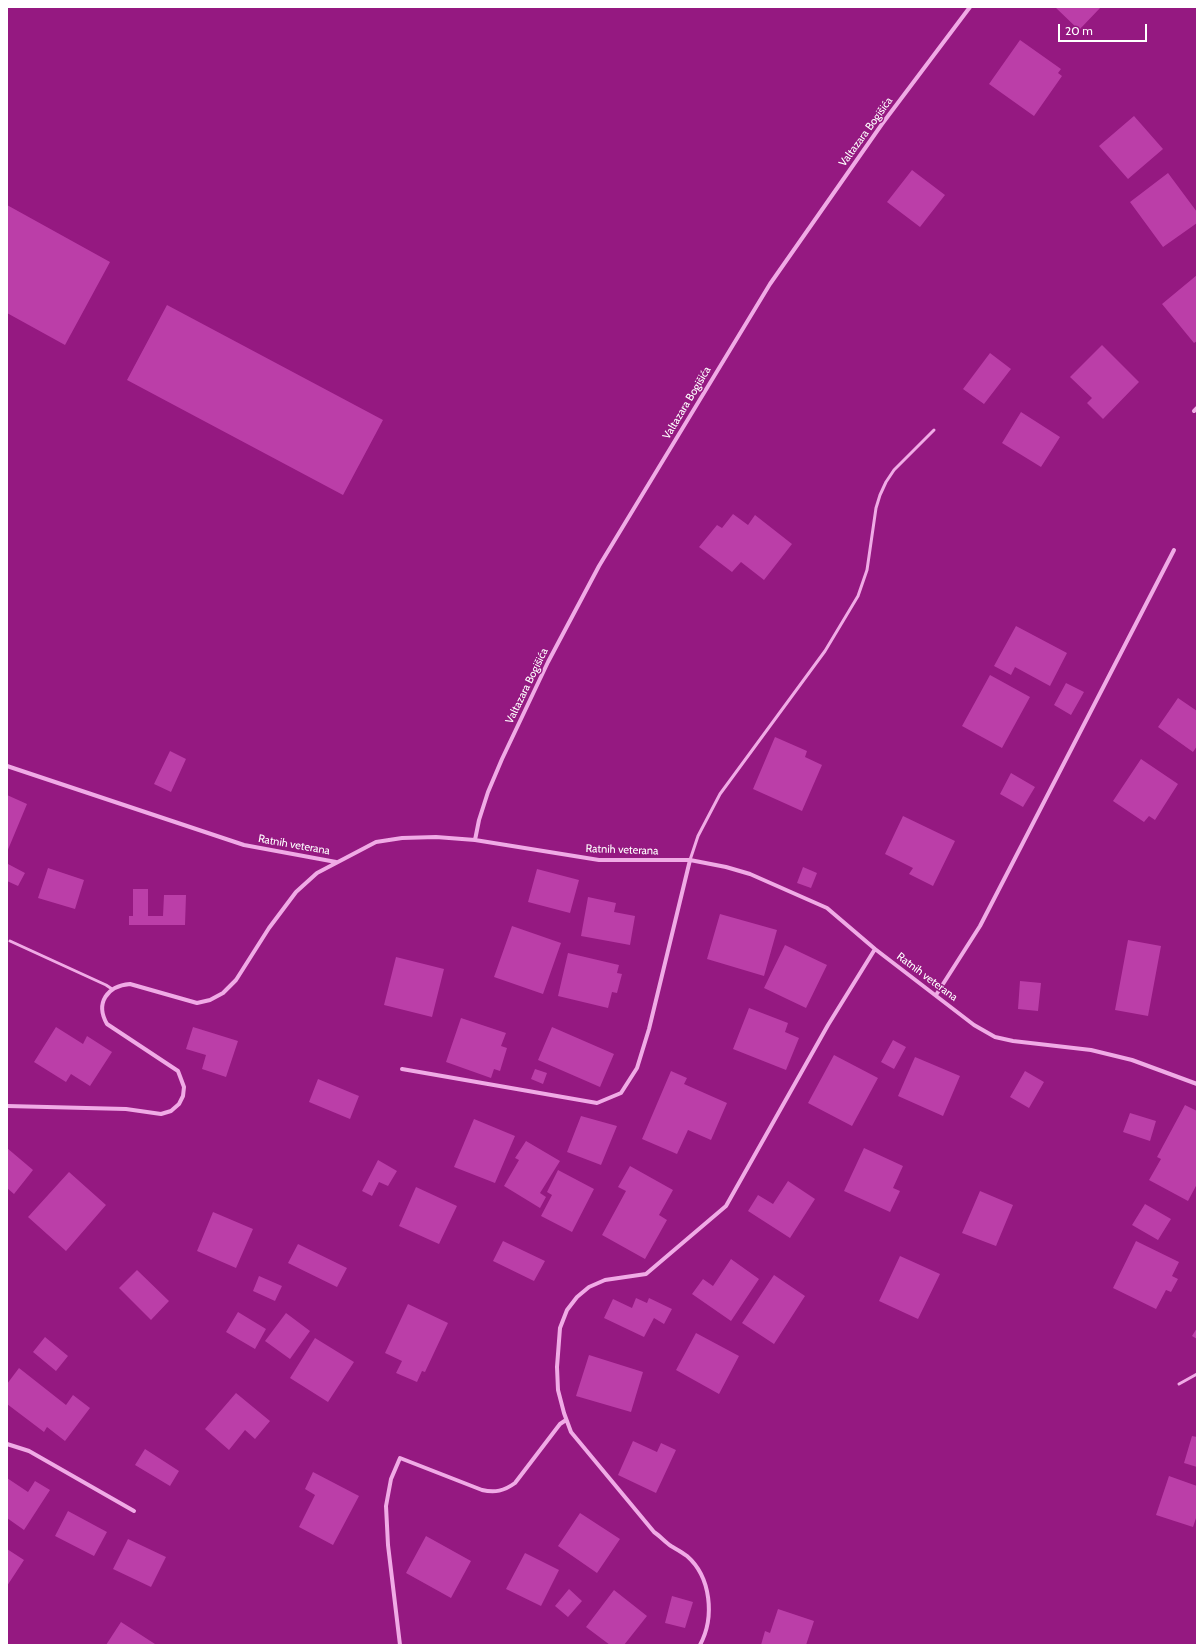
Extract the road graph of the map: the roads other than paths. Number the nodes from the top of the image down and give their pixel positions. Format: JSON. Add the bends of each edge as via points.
{"nodes":[{"id":1,"x":970,"y":7,"type":"edge"},
{"id":2,"x":934,"y":430,"type":"dead end"},
{"id":3,"x":1174,"y":550,"type":"dead end"},
{"id":4,"x":7,"y":766,"type":"edge"},
{"id":5,"x":475,"y":840,"type":"junction"},
{"id":6,"x":690,"y":860,"type":"junction"},
{"id":7,"x":336,"y":862,"type":"junction"},
{"id":8,"x":10,"y":941,"type":"dead end"},
{"id":9,"x":875,"y":949,"type":"junction"},
{"id":10,"x":112,"y":989,"type":"junction"},
{"id":11,"x":936,"y":995,"type":"junction"},
{"id":12,"x":402,"y":1069,"type":"dead end"},
{"id":13,"x":1197,"y":1084,"type":"edge"},
{"id":14,"x":7,"y":1106,"type":"edge"},
{"id":15,"x":1197,"y":1374,"type":"edge"},
{"id":16,"x":1179,"y":1384,"type":"dead end"},
{"id":17,"x":566,"y":1420,"type":"junction"},
{"id":18,"x":7,"y":1444,"type":"edge"},
{"id":19,"x":134,"y":1511,"type":"dead end"},
{"id":20,"x":400,"y":1645,"type":"edge"},
{"id":21,"x":700,"y":1645,"type":"edge"}],
"edges":[{"from":1,"to":5,"type":"street","name":"Valtazara Bogišića","via":[[882,124],[770,284],[599,566],[548,662],[502,759],[488,792]]},
{"from":2,"to":6,"type":"lane","via":[[894,470],[886,482],[876,508],[867,570],[858,596],[825,651],[720,794],[698,836]]},
{"from":3,"to":11,"type":"street","via":[[980,926]]},
{"from":4,"to":7,"type":"street","name":"Ratnih veterana","via":[[244,845]]},
{"from":5,"to":6,"type":"street","name":"Ratnih veterana","via":[[599,860]]},
{"from":5,"to":7,"type":"street","name":"Ratnih veterana","via":[[402,838],[376,842]]},
{"from":6,"to":9,"type":"street","name":"Ratnih veterana","via":[[750,874],[827,908]]},
{"from":6,"to":12,"type":"street","via":[[649,1029],[637,1068],[621,1093],[597,1103]]},
{"from":7,"to":10,"type":"street","via":[[317,873],[296,892],[269,928],[236,980],[223,993],[197,1003],[130,984]]},
{"from":8,"to":10,"type":"lane"},
{"from":9,"to":11,"type":"street","name":"Ratnih veterana"},
{"from":9,"to":17,"type":"street","via":[[828,1025],[726,1206],[646,1274],[605,1280],[589,1287],[567,1310],[560,1328],[557,1367],[558,1390]]},
{"from":10,"to":14,"type":"street","via":[[102,1006],[107,1024],[178,1072],[184,1087],[179,1104],[161,1114],[126,1109]]},
{"from":11,"to":13,"type":"street","name":"Ratnih veterana","via":[[974,1025],[995,1037],[1092,1050],[1132,1060]]},
{"from":15,"to":16,"type":"lane"},
{"from":17,"to":20,"type":"street","via":[[560,1424],[515,1483],[500,1492],[482,1490],[400,1458],[391,1479],[386,1506]]},
{"from":17,"to":21,"type":"street","via":[[571,1432],[654,1532],[686,1556],[698,1569],[705,1583],[709,1601],[707,1622]]},
{"from":18,"to":19,"type":"street","via":[[29,1451]]}]}
